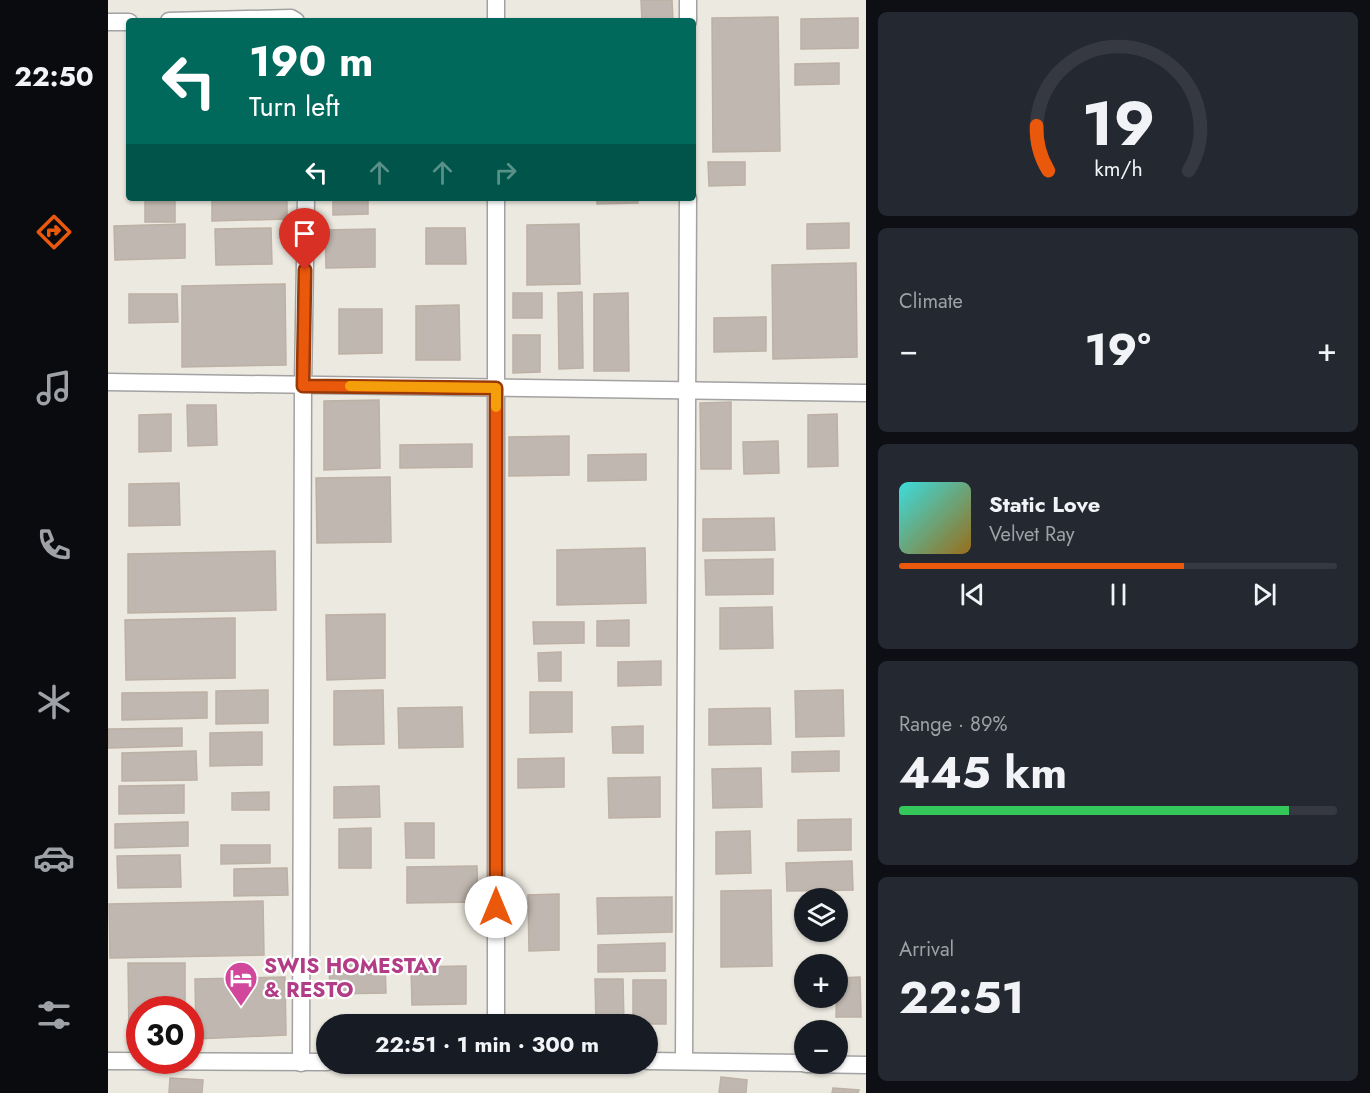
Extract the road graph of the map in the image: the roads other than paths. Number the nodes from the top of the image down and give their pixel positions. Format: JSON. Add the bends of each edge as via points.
{"nodes":[{"id":1,"x":496,"y":0,"type":"edge"},
{"id":2,"x":688,"y":0,"type":"edge"},
{"id":3,"x":496,"y":18,"type":"edge"},
{"id":4,"x":688,"y":18,"type":"edge"},
{"id":5,"x":108,"y":22,"type":"edge"},
{"id":6,"x":126,"y":22,"type":"edge"},
{"id":7,"x":306,"y":201,"type":"edge"},
{"id":8,"x":496,"y":201,"type":"edge"},
{"id":9,"x":688,"y":201,"type":"edge"},
{"id":10,"x":108,"y":382,"type":"edge"},
{"id":11,"x":303,"y":386,"type":"junction"},
{"id":12,"x":496,"y":388,"type":"junction"},
{"id":13,"x":687,"y":391,"type":"junction"},
{"id":14,"x":866,"y":393,"type":"edge"},
{"id":15,"x":496,"y":1014,"type":"edge"},
{"id":16,"x":108,"y":1061,"type":"edge"},
{"id":17,"x":658,"y":1061,"type":"edge"},
{"id":18,"x":684,"y":1061,"type":"junction"},
{"id":19,"x":316,"y":1062,"type":"edge"},
{"id":20,"x":301,"y":1063,"type":"junction"},
{"id":21,"x":794,"y":1064,"type":"edge"},
{"id":22,"x":848,"y":1065,"type":"edge"},
{"id":23,"x":866,"y":1065,"type":"edge"}],
"edges":[{"from":1,"to":3,"type":"street"},
{"from":2,"to":4,"type":"street"},
{"from":5,"to":6,"type":"street"},
{"from":7,"to":11,"type":"street"},
{"from":8,"to":12,"type":"street"},
{"from":9,"to":13,"type":"street"},
{"from":10,"to":11,"type":"street"},
{"from":11,"to":12,"type":"street"},
{"from":11,"to":20,"type":"street"},
{"from":12,"to":13,"type":"street"},
{"from":12,"to":15,"type":"street"},
{"from":13,"to":14,"type":"street"},
{"from":13,"to":18,"type":"street"},
{"from":16,"to":20,"type":"street"},
{"from":17,"to":18,"type":"street"},
{"from":18,"to":21,"type":"street"},
{"from":19,"to":20,"type":"street"},
{"from":22,"to":23,"type":"street"}]}
